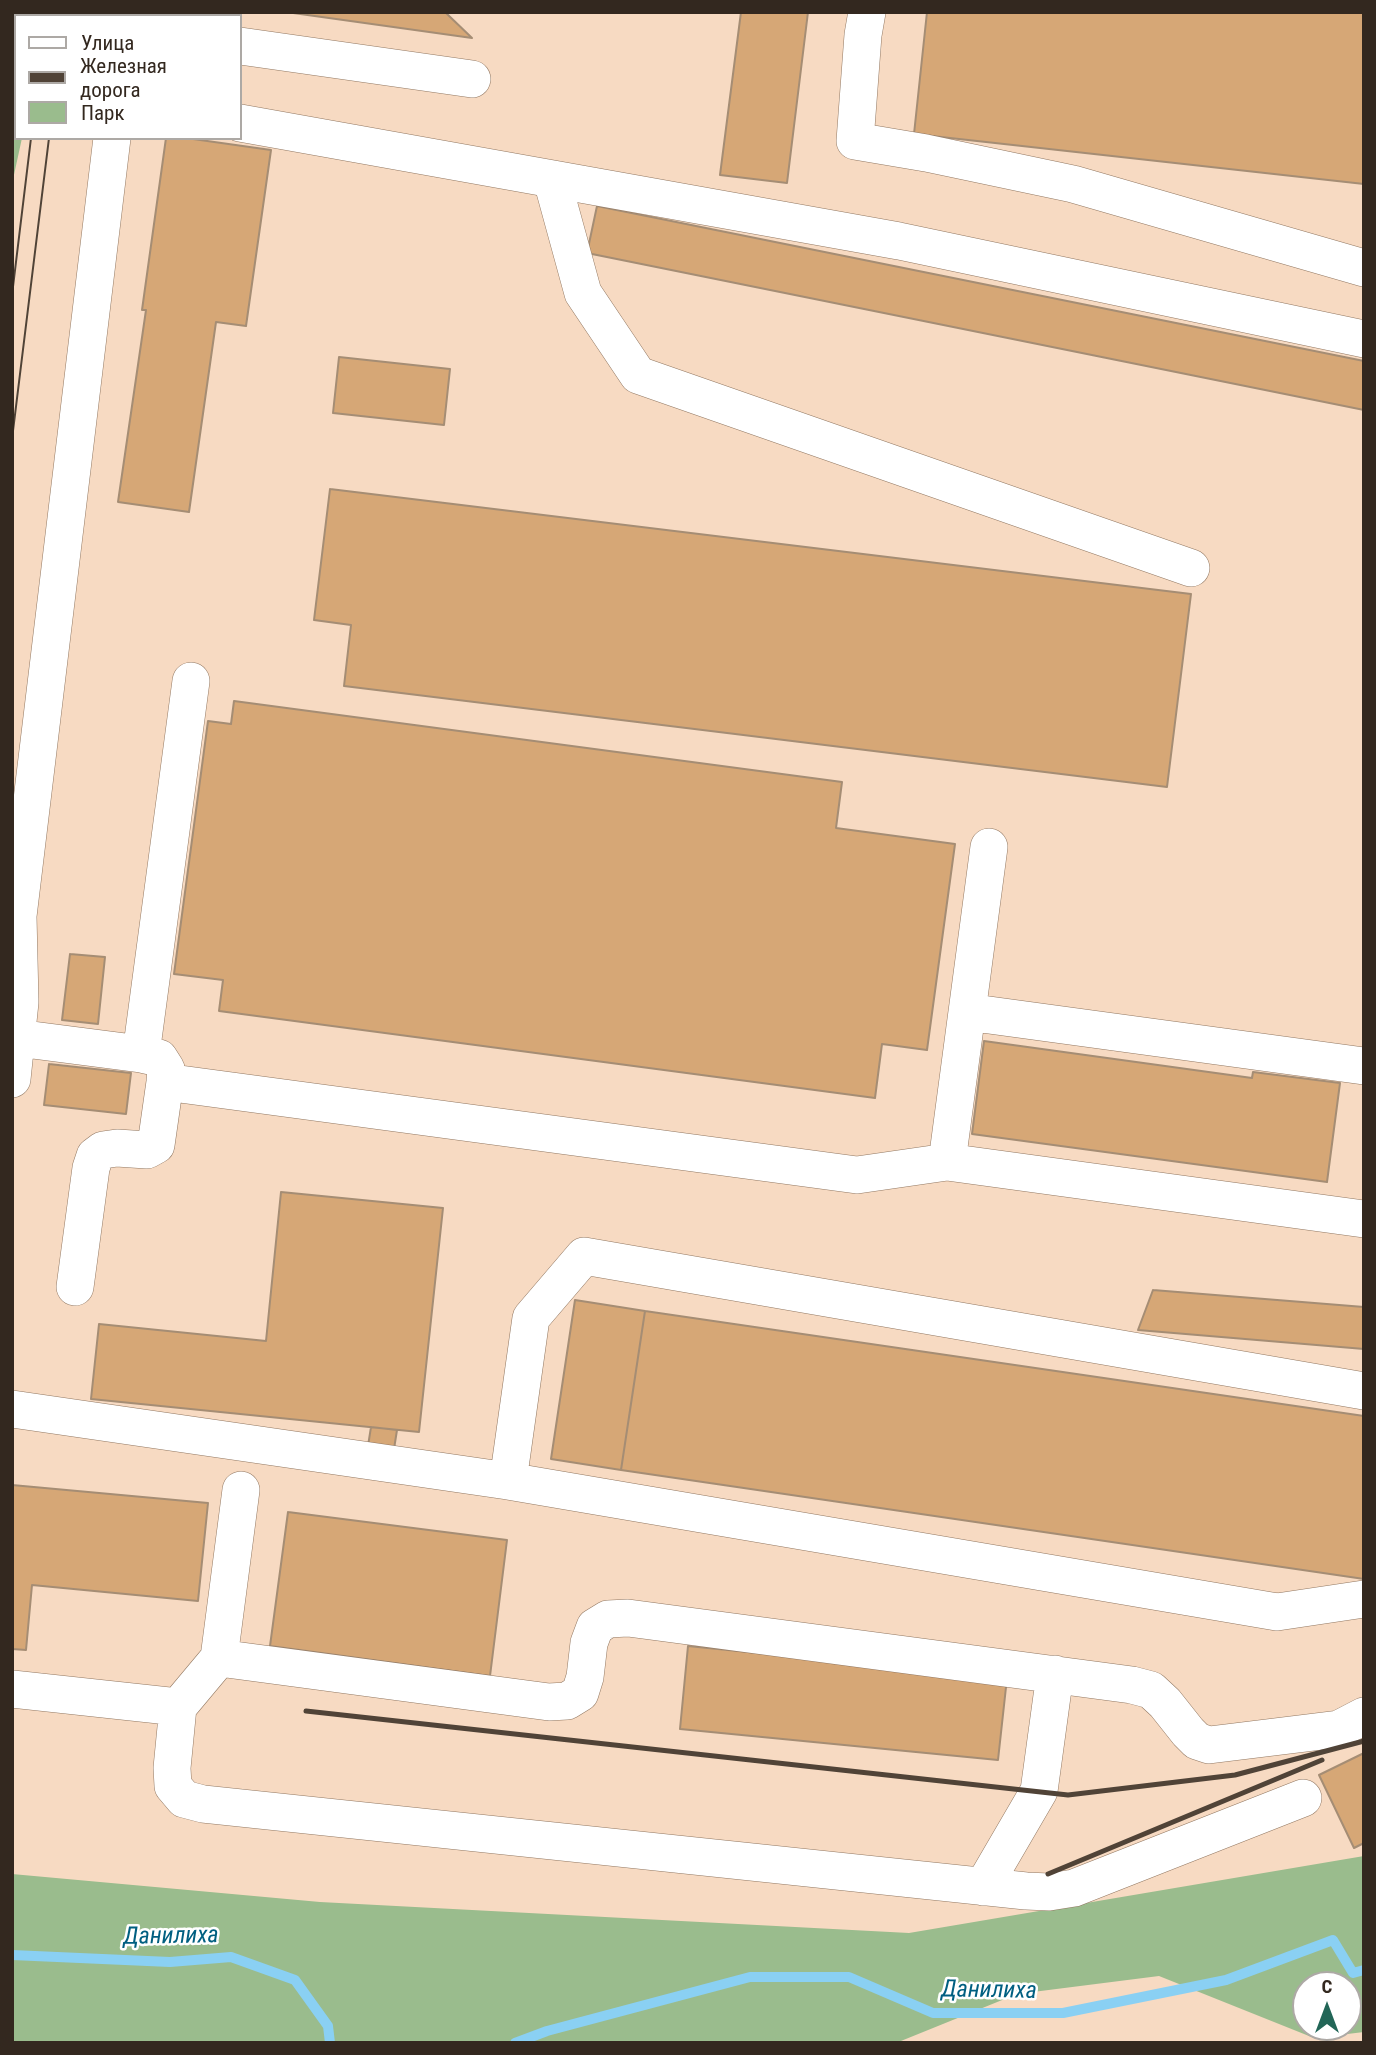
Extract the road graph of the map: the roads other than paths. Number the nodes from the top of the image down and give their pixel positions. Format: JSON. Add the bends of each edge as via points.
{"nodes":[{"id":1,"x":867,"y":12,"type":"edge"},
{"id":2,"x":242,"y":46,"type":"edge"},
{"id":3,"x":472,"y":79,"type":"dead end"},
{"id":4,"x":242,"y":123,"type":"edge"},
{"id":5,"x":112,"y":140,"type":"edge"},
{"id":6,"x":552,"y":180,"type":"junction"},
{"id":7,"x":1364,"y":268,"type":"edge"},
{"id":8,"x":1364,"y":340,"type":"edge"},
{"id":9,"x":1191,"y":568,"type":"dead end"},
{"id":10,"x":191,"y":681,"type":"dead end"},
{"id":11,"x":989,"y":847,"type":"dead end"},
{"id":12,"x":967,"y":1012,"type":"junction"},
{"id":13,"x":16,"y":1014,"type":"edge"},
{"id":14,"x":141,"y":1054,"type":"junction"},
{"id":15,"x":1364,"y":1066,"type":"edge"},
{"id":16,"x":12,"y":1079,"type":"edge"},
{"id":17,"x":165,"y":1082,"type":"junction"},
{"id":18,"x":947,"y":1162,"type":"junction"},
{"id":19,"x":1364,"y":1219,"type":"edge"},
{"id":20,"x":75,"y":1287,"type":"dead end"},
{"id":21,"x":1364,"y":1391,"type":"edge"},
{"id":22,"x":12,"y":1409,"type":"edge"},
{"id":23,"x":508,"y":1482,"type":"junction"},
{"id":24,"x":241,"y":1490,"type":"dead end"},
{"id":25,"x":1364,"y":1599,"type":"edge"},
{"id":26,"x":219,"y":1658,"type":"junction"},
{"id":27,"x":1055,"y":1674,"type":"junction"},
{"id":28,"x":12,"y":1689,"type":"edge"},
{"id":29,"x":178,"y":1707,"type":"junction"},
{"id":30,"x":1364,"y":1716,"type":"edge"},
{"id":31,"x":1303,"y":1798,"type":"dead end"},
{"id":32,"x":982,"y":1887,"type":"junction"}],
"edges":[{"from":1,"to":7,"type":"lane","via":[[855,141],[1073,184]]},
{"from":2,"to":3,"type":"lane"},
{"from":4,"to":6,"type":"lane"},
{"from":5,"to":13,"type":"lane","via":[[18,916]]},
{"from":6,"to":8,"type":"lane","via":[[899,241]]},
{"from":6,"to":9,"type":"lane","via":[[583,293],[638,375]]},
{"from":10,"to":14,"type":"lane"},
{"from":11,"to":12,"type":"lane"},
{"from":12,"to":15,"type":"lane"},
{"from":12,"to":18,"type":"lane"},
{"from":13,"to":14,"type":"lane"},
{"from":13,"to":16,"type":"lane"},
{"from":14,"to":17,"type":"lane","via":[[159,1058],[166,1069]]},
{"from":17,"to":18,"type":"lane","via":[[857,1175]]},
{"from":17,"to":20,"type":"lane","via":[[156,1145],[147,1150],[103,1150],[94,1156]]},
{"from":18,"to":19,"type":"lane"},
{"from":21,"to":23,"type":"lane","via":[[584,1256],[531,1318]]},
{"from":22,"to":23,"type":"lane"},
{"from":23,"to":25,"type":"lane","via":[[1277,1612]]},
{"from":24,"to":26,"type":"lane"},
{"from":26,"to":27,"type":"lane","via":[[568,1701],[580,1693],[595,1627],[608,1619],[628,1618]]},
{"from":26,"to":29,"type":"lane"},
{"from":27,"to":30,"type":"lane","via":[[1151,1690],[1197,1741],[1209,1745],[1339,1729]]},
{"from":27,"to":32,"type":"lane","via":[[1040,1791]]},
{"from":28,"to":29,"type":"lane"},
{"from":29,"to":32,"type":"lane","via":[[173,1786],[184,1799],[204,1804]]},
{"from":31,"to":32,"type":"lane","via":[[1074,1888],[1049,1892]]}]}
